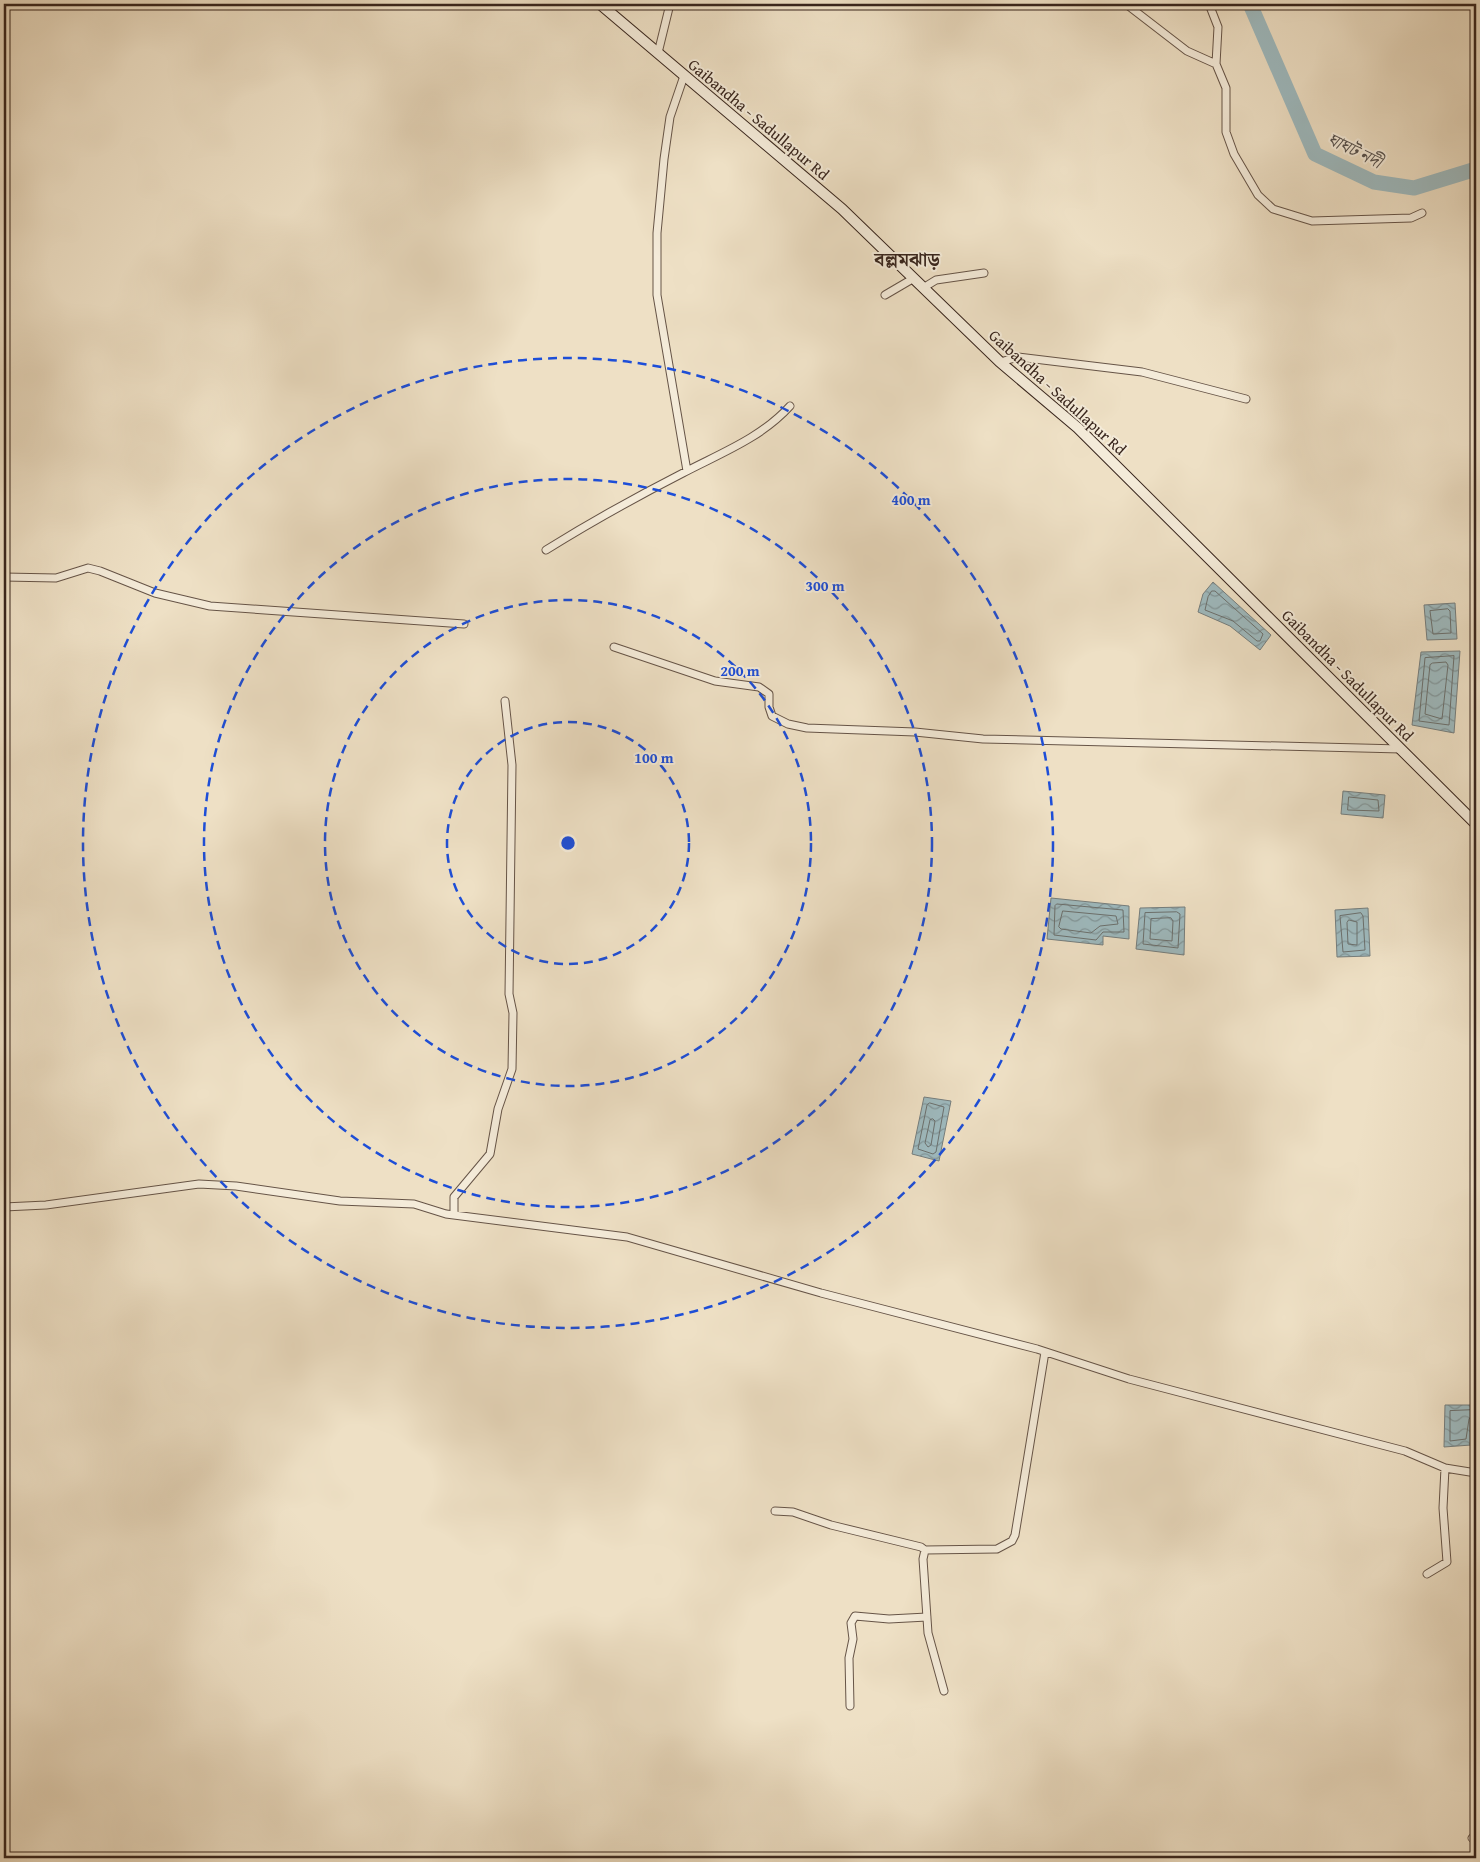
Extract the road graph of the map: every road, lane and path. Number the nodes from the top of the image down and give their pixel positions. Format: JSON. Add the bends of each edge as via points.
{"nodes":[{"id":1,"x":600,"y":4,"type":"edge"},
{"id":2,"x":670,"y":4,"type":"edge"},
{"id":3,"x":1126,"y":4,"type":"edge"},
{"id":4,"x":1209,"y":4,"type":"edge"},
{"id":5,"x":658,"y":53,"type":"junction"},
{"id":6,"x":1216,"y":64,"type":"junction"},
{"id":7,"x":684,"y":76,"type":"junction"},
{"id":8,"x":1422,"y":213,"type":"dead end"},
{"id":9,"x":984,"y":273,"type":"dead end"},
{"id":10,"x":914,"y":278,"type":"junction"},
{"id":11,"x":923,"y":288,"type":"junction"},
{"id":12,"x":885,"y":295,"type":"dead end"},
{"id":13,"x":1000,"y":362,"type":"junction"},
{"id":14,"x":1246,"y":399,"type":"dead end"},
{"id":15,"x":790,"y":406,"type":"dead end"},
{"id":16,"x":687,"y":471,"type":"junction"},
{"id":17,"x":546,"y":550,"type":"dead end"},
{"id":18,"x":4,"y":577,"type":"edge"},
{"id":19,"x":464,"y":624,"type":"dead end"},
{"id":20,"x":614,"y":647,"type":"dead end"},
{"id":21,"x":505,"y":701,"type":"dead end"},
{"id":22,"x":1401,"y":749,"type":"junction"},
{"id":23,"x":1476,"y":824,"type":"edge"},
{"id":24,"x":4,"y":1207,"type":"edge"},
{"id":25,"x":454,"y":1215,"type":"junction"},
{"id":26,"x":1045,"y":1352,"type":"junction"},
{"id":27,"x":1445,"y":1468,"type":"junction"},
{"id":28,"x":1476,"y":1473,"type":"edge"},
{"id":29,"x":775,"y":1511,"type":"dead end"},
{"id":30,"x":925,"y":1550,"type":"junction"},
{"id":31,"x":1427,"y":1574,"type":"dead end"},
{"id":32,"x":927,"y":1618,"type":"junction"},
{"id":33,"x":944,"y":1691,"type":"dead end"},
{"id":34,"x":850,"y":1706,"type":"dead end"}],
"edges":[{"from":1,"to":5,"type":"main road","name":"Gaibandha - Sadullapur Rd"},
{"from":2,"to":5,"type":"street"},
{"from":3,"to":6,"type":"street","via":[[1187,51]]},
{"from":4,"to":6,"type":"street","via":[[1218,27]]},
{"from":5,"to":7,"type":"main road","name":"Gaibandha - Sadullapur Rd"},
{"from":6,"to":8,"type":"street","via":[[1226,88],[1226,132],[1234,154],[1258,195],[1273,209],[1312,221],[1411,218]]},
{"from":7,"to":10,"type":"main road","name":"Gaibandha - Sadullapur Rd","via":[[842,209]]},
{"from":7,"to":16,"type":"street","via":[[670,117],[664,159],[657,234],[657,295]]},
{"from":9,"to":11,"type":"street","via":[[936,280]]},
{"from":10,"to":11,"type":"main road","name":"Gaibandha - Sadullapur Rd"},
{"from":10,"to":12,"type":"street"},
{"from":11,"to":13,"type":"main road","name":"Gaibandha - Sadullapur Rd"},
{"from":13,"to":14,"type":"street","via":[[1018,357],[1142,372]]},
{"from":13,"to":22,"type":"main road","name":"Gaibandha - Sadullapur Rd","via":[[1078,428]]},
{"from":15,"to":16,"type":"street","via":[[745,442]]},
{"from":16,"to":17,"type":"street","via":[[596,518]]},
{"from":18,"to":19,"type":"street","via":[[56,578],[88,568],[155,593],[210,606]]},
{"from":20,"to":22,"type":"street","via":[[715,681],[759,687],[769,694],[772,716],[807,728],[1036,741]]},
{"from":21,"to":25,"type":"street","via":[[512,765],[509,994],[513,1013],[512,1069],[498,1109],[490,1154],[454,1197]]},
{"from":22,"to":23,"type":"main road","name":"Gaibandha - Sadullapur Rd"},
{"from":24,"to":25,"type":"street","via":[[46,1205],[199,1184],[340,1201],[414,1204]]},
{"from":25,"to":26,"type":"street","via":[[627,1237]]},
{"from":26,"to":27,"type":"street","via":[[1129,1379],[1405,1451]]},
{"from":26,"to":30,"type":"street","via":[[1020,1516],[1012,1541],[998,1549]]},
{"from":27,"to":28,"type":"street"},
{"from":27,"to":31,"type":"street","via":[[1443,1508],[1447,1562]]},
{"from":29,"to":30,"type":"street","via":[[793,1512]]},
{"from":30,"to":32,"type":"street"},
{"from":32,"to":33,"type":"street","via":[[928,1634]]},
{"from":32,"to":34,"type":"street","via":[[854,1616],[849,1658]]}]}
